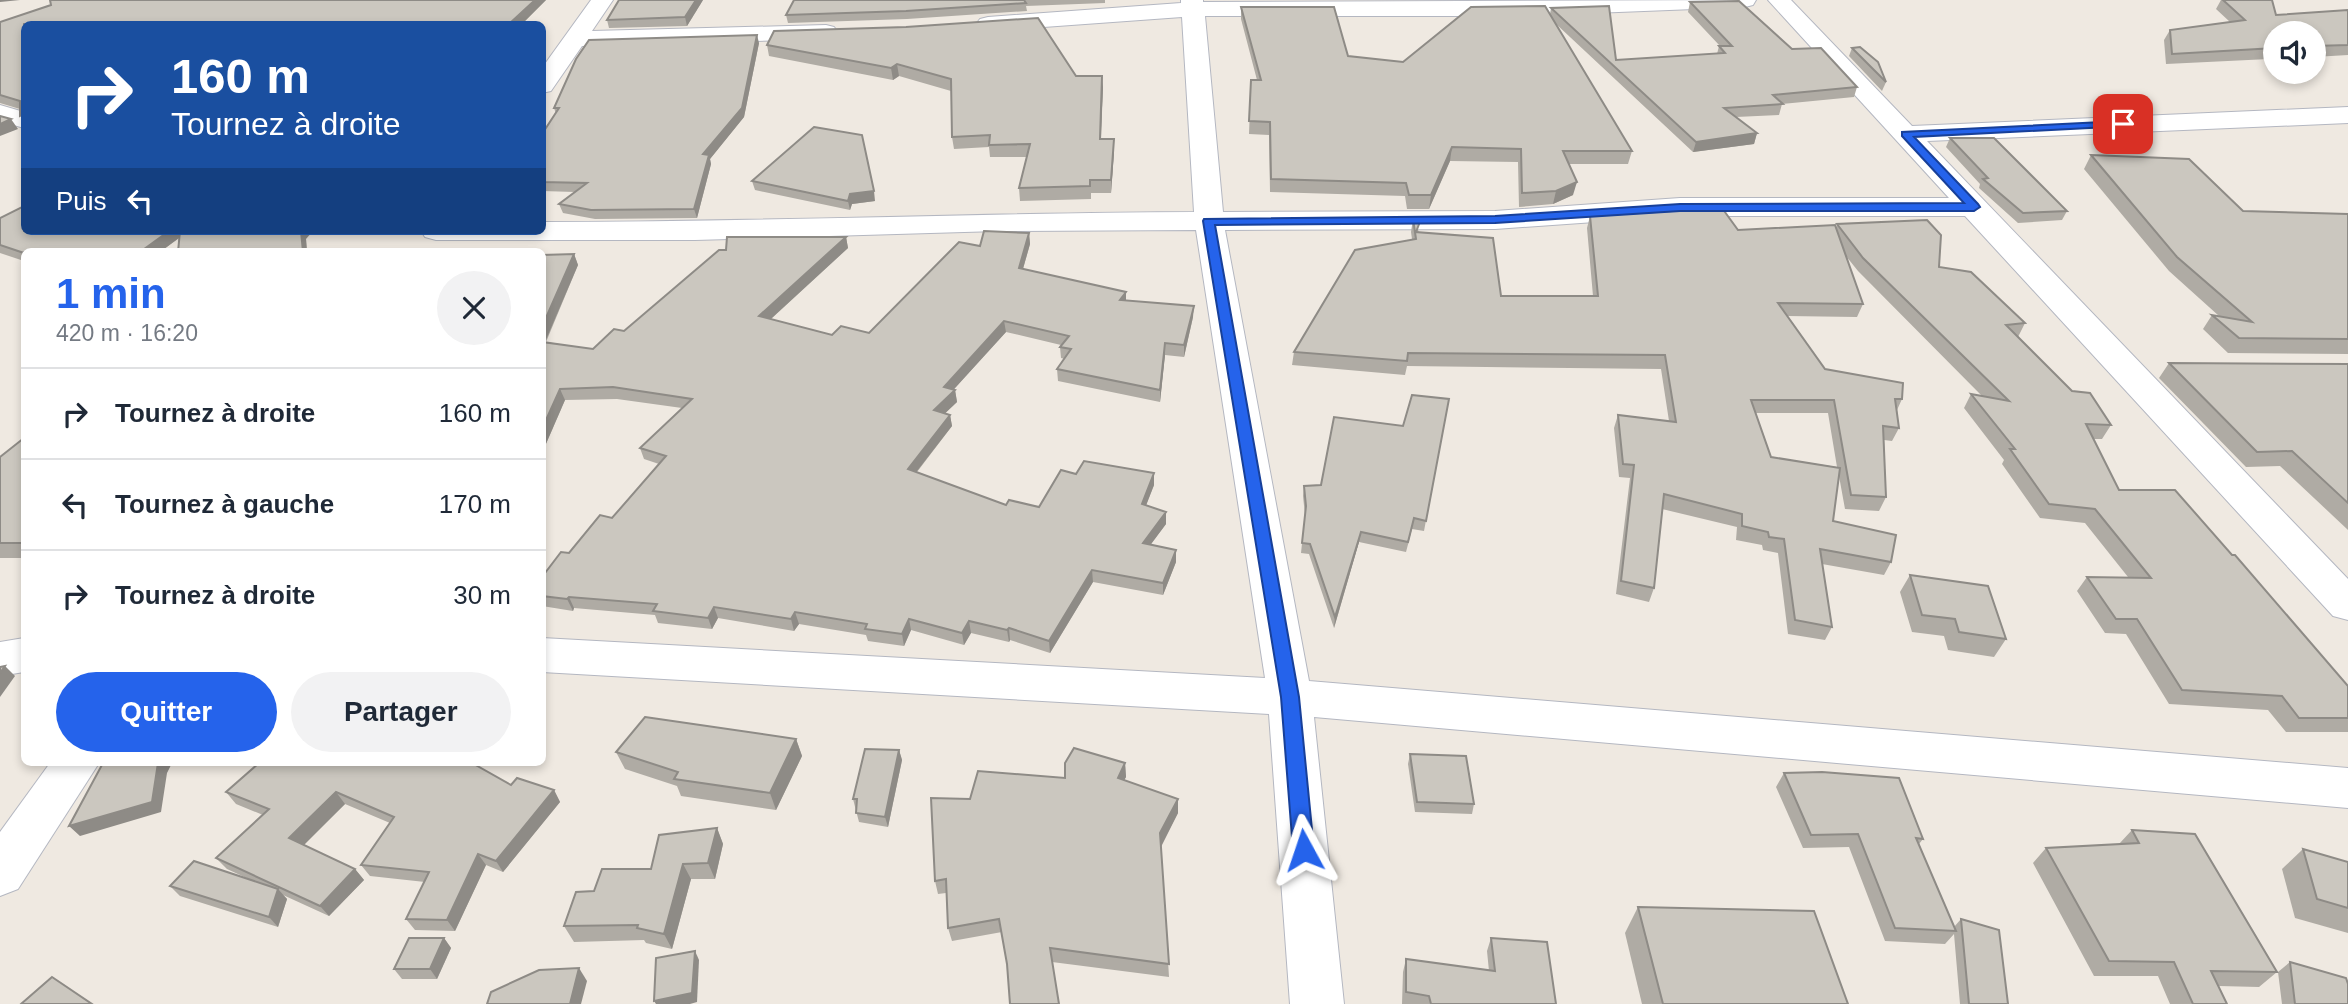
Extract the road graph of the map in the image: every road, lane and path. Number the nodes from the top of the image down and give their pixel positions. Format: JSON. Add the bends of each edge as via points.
{"nodes":[{"id":1,"x":602,"y":0,"type":"edge"},
{"id":2,"x":1745,"y":0,"type":"edge"},
{"id":3,"x":1779,"y":0,"type":"edge"},
{"id":4,"x":1192,"y":5,"type":"edge"},
{"id":5,"x":962,"y":26,"type":"edge"},
{"id":6,"x":852,"y":31,"type":"edge"},
{"id":7,"x":575,"y":39,"type":"junction"},
{"id":8,"x":546,"y":80,"type":"edge"},
{"id":9,"x":0,"y":113,"type":"edge"},
{"id":10,"x":2348,"y":115,"type":"edge"},
{"id":11,"x":21,"y":119,"type":"edge"},
{"id":12,"x":1906,"y":134,"type":"junction"},
{"id":13,"x":1974,"y":207,"type":"junction"},
{"id":14,"x":1209,"y":221,"type":"junction"},
{"id":15,"x":534,"y":235,"type":"edge"},
{"id":16,"x":546,"y":235,"type":"edge"},
{"id":17,"x":437,"y":237,"type":"edge"},
{"id":18,"x":2123,"y":365,"type":"junction"},
{"id":19,"x":2163,"y":365,"type":"dead end"},
{"id":20,"x":2348,"y":604,"type":"edge"},
{"id":21,"x":546,"y":655,"type":"edge"},
{"id":22,"x":21,"y":656,"type":"edge"},
{"id":23,"x":0,"y":659,"type":"edge"},
{"id":24,"x":1290,"y":697,"type":"junction"},
{"id":25,"x":74,"y":766,"type":"edge"},
{"id":26,"x":2348,"y":788,"type":"edge"},
{"id":27,"x":0,"y":873,"type":"edge"},
{"id":28,"x":1317,"y":1004,"type":"edge"}],
"edges":[{"from":1,"to":7,"type":"street"},
{"from":2,"to":4,"type":"street","via":[[1520,9]]},
{"from":3,"to":12,"type":"street"},
{"from":4,"to":5,"type":"street"},
{"from":4,"to":14,"type":"street"},
{"from":6,"to":7,"type":"street"},
{"from":7,"to":8,"type":"street"},
{"from":9,"to":11,"type":"street"},
{"from":10,"to":12,"type":"street"},
{"from":12,"to":13,"type":"street"},
{"from":13,"to":14,"type":"street","via":[[1680,207],[1495,220]]},
{"from":13,"to":18,"type":"street"},
{"from":14,"to":16,"type":"street"},
{"from":14,"to":24,"type":"street"},
{"from":15,"to":17,"type":"street"},
{"from":18,"to":19,"type":"street"},
{"from":18,"to":20,"type":"street"},
{"from":21,"to":24,"type":"street"},
{"from":22,"to":23,"type":"street"},
{"from":24,"to":26,"type":"street"},
{"from":24,"to":28,"type":"street"},
{"from":25,"to":27,"type":"street"}]}
